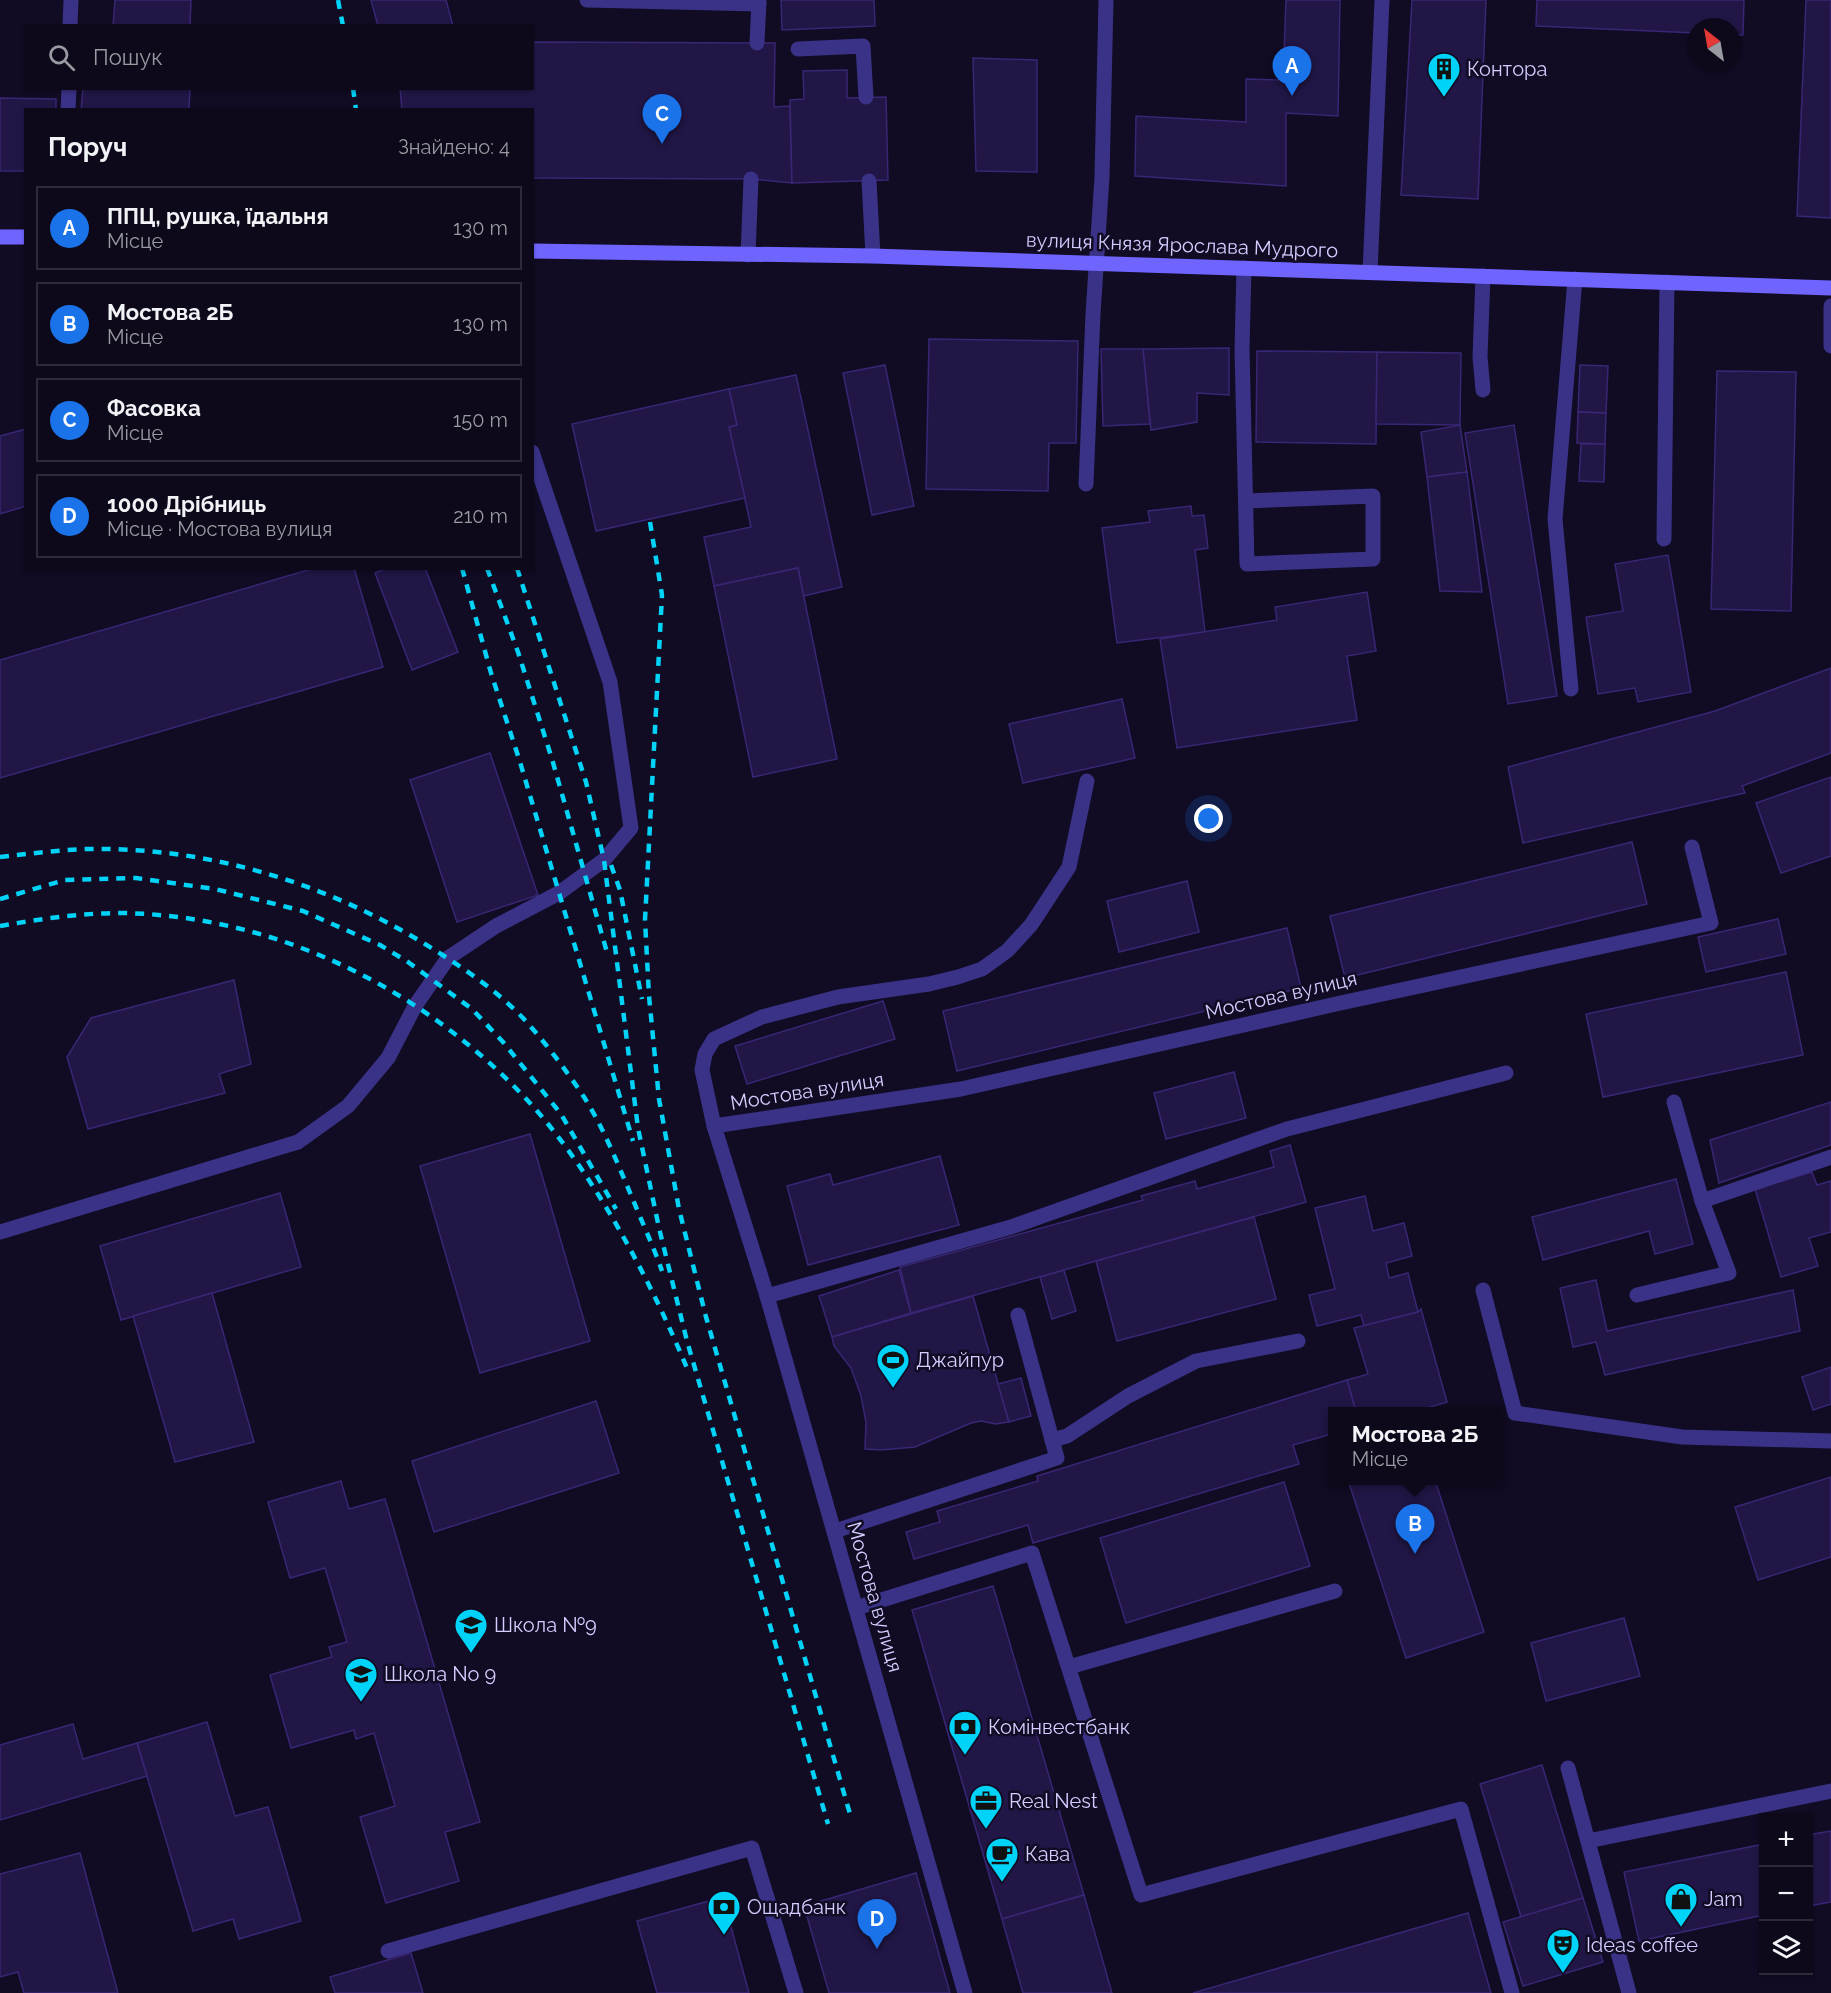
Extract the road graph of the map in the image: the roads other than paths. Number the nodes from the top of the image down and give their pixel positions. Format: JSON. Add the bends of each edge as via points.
{"nodes":[{"id":1,"x":71,"y":0,"type":"edge"},
{"id":2,"x":587,"y":0,"type":"edge"},
{"id":3,"x":1106,"y":0,"type":"edge"},
{"id":4,"x":1382,"y":0,"type":"edge"},
{"id":5,"x":759,"y":2,"type":"edge"},
{"id":6,"x":70,"y":24,"type":"edge"},
{"id":7,"x":757,"y":43,"type":"dead end"},
{"id":8,"x":798,"y":49,"type":"dead end"},
{"id":9,"x":69,"y":90,"type":"edge"},
{"id":10,"x":866,"y":97,"type":"dead end"},
{"id":11,"x":68,"y":108,"type":"edge"},
{"id":12,"x":751,"y":179,"type":"dead end"},
{"id":13,"x":869,"y":181,"type":"dead end"},
{"id":14,"x":0,"y":237,"type":"edge"},
{"id":15,"x":24,"y":237,"type":"edge"},
{"id":16,"x":534,"y":251,"type":"edge"},
{"id":17,"x":748,"y":255,"type":"junction"},
{"id":18,"x":873,"y":256,"type":"junction"},
{"id":19,"x":1097,"y":264,"type":"junction"},
{"id":20,"x":1244,"y":268,"type":"junction"},
{"id":21,"x":1370,"y":272,"type":"junction"},
{"id":22,"x":1483,"y":276,"type":"junction"},
{"id":23,"x":1575,"y":279,"type":"junction"},
{"id":24,"x":1667,"y":282,"type":"junction"},
{"id":25,"x":1831,"y":288,"type":"edge"},
{"id":26,"x":1831,"y":306,"type":"edge"},
{"id":27,"x":1831,"y":346,"type":"edge"},
{"id":28,"x":1483,"y":390,"type":"dead end"},
{"id":29,"x":534,"y":457,"type":"edge"},
{"id":30,"x":1086,"y":484,"type":"dead end"},
{"id":31,"x":1246,"y":501,"type":"junction"},
{"id":32,"x":1664,"y":539,"type":"dead end"},
{"id":33,"x":1571,"y":689,"type":"dead end"},
{"id":34,"x":1087,"y":781,"type":"dead end"},
{"id":35,"x":1692,"y":847,"type":"dead end"},
{"id":36,"x":1506,"y":1073,"type":"dead end"},
{"id":37,"x":1674,"y":1102,"type":"dead end"},
{"id":38,"x":714,"y":1126,"type":"junction"},
{"id":39,"x":1831,"y":1157,"type":"edge"},
{"id":40,"x":1702,"y":1201,"type":"junction"},
{"id":41,"x":0,"y":1232,"type":"edge"},
{"id":42,"x":1483,"y":1290,"type":"dead end"},
{"id":43,"x":1637,"y":1295,"type":"dead end"},
{"id":44,"x":767,"y":1296,"type":"junction"},
{"id":45,"x":1018,"y":1316,"type":"dead end"},
{"id":46,"x":1298,"y":1341,"type":"dead end"},
{"id":47,"x":1052,"y":1440,"type":"junction"},
{"id":48,"x":1831,"y":1442,"type":"edge"},
{"id":49,"x":835,"y":1531,"type":"junction"},
{"id":50,"x":1335,"y":1591,"type":"dead end"},
{"id":51,"x":856,"y":1608,"type":"junction"},
{"id":52,"x":1069,"y":1667,"type":"junction"},
{"id":53,"x":1568,"y":1768,"type":"dead end"},
{"id":54,"x":1831,"y":1791,"type":"edge"},
{"id":55,"x":1588,"y":1841,"type":"junction"},
{"id":56,"x":388,"y":1951,"type":"dead end"},
{"id":57,"x":796,"y":1993,"type":"edge"},
{"id":58,"x":965,"y":1993,"type":"edge"},
{"id":59,"x":1512,"y":1993,"type":"edge"},
{"id":60,"x":1629,"y":1993,"type":"edge"}],
"edges":[{"from":1,"to":6,"type":"street"},
{"from":2,"to":5,"type":"street"},
{"from":3,"to":19,"type":"street"},
{"from":4,"to":21,"type":"street"},
{"from":5,"to":7,"type":"street"},
{"from":8,"to":10,"type":"street","via":[[864,46]]},
{"from":9,"to":11,"type":"street"},
{"from":12,"to":17,"type":"street"},
{"from":13,"to":18,"type":"street"},
{"from":14,"to":15,"type":"main road"},
{"from":16,"to":17,"type":"main road","name":"вулиця Князя Ярослава Мудрого"},
{"from":17,"to":18,"type":"main road","name":"вулиця Князя Ярослава Мудрого"},
{"from":18,"to":19,"type":"main road","name":"вулиця Князя Ярослава Мудрого"},
{"from":19,"to":20,"type":"main road","name":"вулиця Князя Ярослава Мудрого"},
{"from":19,"to":30,"type":"street"},
{"from":20,"to":21,"type":"main road","name":"вулиця Князя Ярослава Мудрого"},
{"from":20,"to":31,"type":"street"},
{"from":21,"to":22,"type":"main road","name":"вулиця Князя Ярослава Мудрого"},
{"from":22,"to":23,"type":"main road","name":"вулиця Князя Ярослава Мудрого"},
{"from":22,"to":28,"type":"street"},
{"from":23,"to":24,"type":"main road","name":"вулиця Князя Ярослава Мудрого"},
{"from":23,"to":33,"type":"street","via":[[1555,519]]},
{"from":24,"to":25,"type":"main road","name":"вулиця Князя Ярослава Мудрого"},
{"from":24,"to":32,"type":"street"},
{"from":26,"to":27,"type":"street"},
{"from":29,"to":41,"type":"street","via":[[610,682],[631,828],[604,860],[559,893],[496,926],[448,958],[415,1006],[388,1059],[348,1106],[298,1142]]},
{"from":31,"to":31,"type":"street","via":[[1247,564],[1373,559],[1373,496]]},
{"from":34,"to":38,"type":"street","via":[[1069,867],[1031,925],[1007,951],[982,969],[958,977],[838,997],[762,1017],[714,1039],[702,1070]]},
{"from":35,"to":38,"type":"street","name":"Мостова вулиця","via":[[1711,923],[961,1089]]},
{"from":36,"to":44,"type":"street","via":[[1287,1130],[1011,1227]]},
{"from":37,"to":40,"type":"street"},
{"from":38,"to":44,"type":"street","name":"Мостова вулиця"},
{"from":39,"to":40,"type":"street"},
{"from":40,"to":43,"type":"street","via":[[1729,1273]]},
{"from":42,"to":48,"type":"street","via":[[1515,1413],[1682,1437]]},
{"from":44,"to":49,"type":"street","name":"Мостова вулиця"},
{"from":45,"to":47,"type":"street"},
{"from":46,"to":47,"type":"street","via":[[1196,1361],[1128,1396],[1067,1436]]},
{"from":47,"to":49,"type":"street","via":[[1057,1458]]},
{"from":49,"to":51,"type":"street","name":"Мостова вулиця"},
{"from":50,"to":52,"type":"street"},
{"from":51,"to":52,"type":"street","via":[[1032,1553]]},
{"from":51,"to":58,"type":"street","name":"Мостова вулиця"},
{"from":52,"to":59,"type":"street","via":[[1141,1895],[1461,1809]]},
{"from":53,"to":55,"type":"street"},
{"from":54,"to":55,"type":"street"},
{"from":55,"to":60,"type":"street"},
{"from":56,"to":57,"type":"street","via":[[752,1848]]}]}
